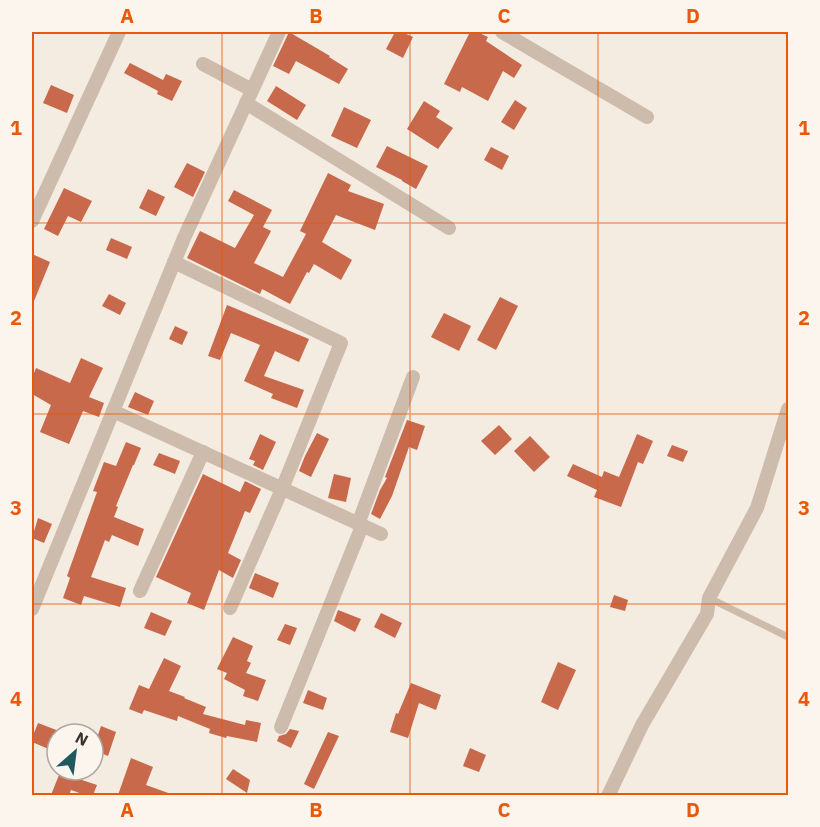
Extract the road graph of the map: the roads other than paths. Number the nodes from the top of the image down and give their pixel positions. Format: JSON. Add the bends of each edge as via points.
{"nodes":[{"id":1,"x":118,"y":32,"type":"edge"},
{"id":2,"x":279,"y":32,"type":"edge"},
{"id":3,"x":502,"y":32,"type":"edge"},
{"id":4,"x":202,"y":64,"type":"dead end"},
{"id":5,"x":249,"y":97,"type":"junction"},
{"id":6,"x":647,"y":117,"type":"dead end"},
{"id":7,"x":32,"y":221,"type":"edge"},
{"id":8,"x":449,"y":228,"type":"dead end"},
{"id":9,"x":174,"y":262,"type":"junction"},
{"id":10,"x":413,"y":377,"type":"dead end"},
{"id":11,"x":789,"y":409,"type":"edge"},
{"id":12,"x":113,"y":411,"type":"junction"},
{"id":13,"x":203,"y":452,"type":"junction"},
{"id":14,"x":282,"y":489,"type":"junction"},
{"id":15,"x":360,"y":525,"type":"junction"},
{"id":16,"x":381,"y":534,"type":"dead end"},
{"id":17,"x":37,"y":578,"type":"edge"},
{"id":18,"x":140,"y":591,"type":"dead end"},
{"id":19,"x":709,"y":598,"type":"junction"},
{"id":20,"x":230,"y":608,"type":"dead end"},
{"id":21,"x":32,"y":609,"type":"edge"},
{"id":22,"x":789,"y":637,"type":"edge"},
{"id":23,"x":280,"y":727,"type":"dead end"},
{"id":24,"x":608,"y":795,"type":"edge"}],
"edges":[{"from":1,"to":7,"type":"street"},
{"from":2,"to":5,"type":"street"},
{"from":3,"to":6,"type":"street"},
{"from":4,"to":5,"type":"street"},
{"from":5,"to":8,"type":"street"},
{"from":5,"to":9,"type":"street"},
{"from":9,"to":12,"type":"street"},
{"from":9,"to":14,"type":"street","via":[[341,343]]},
{"from":10,"to":15,"type":"street"},
{"from":11,"to":19,"type":"street","via":[[757,508]]},
{"from":12,"to":13,"type":"street"},
{"from":12,"to":17,"type":"street"},
{"from":13,"to":14,"type":"street"},
{"from":13,"to":18,"type":"street"},
{"from":14,"to":15,"type":"street"},
{"from":14,"to":20,"type":"street"},
{"from":15,"to":16,"type":"street"},
{"from":15,"to":23,"type":"street"},
{"from":17,"to":21,"type":"street"},
{"from":19,"to":22,"type":"lane"},
{"from":19,"to":24,"type":"street","via":[[706,614],[642,725]]}]}
